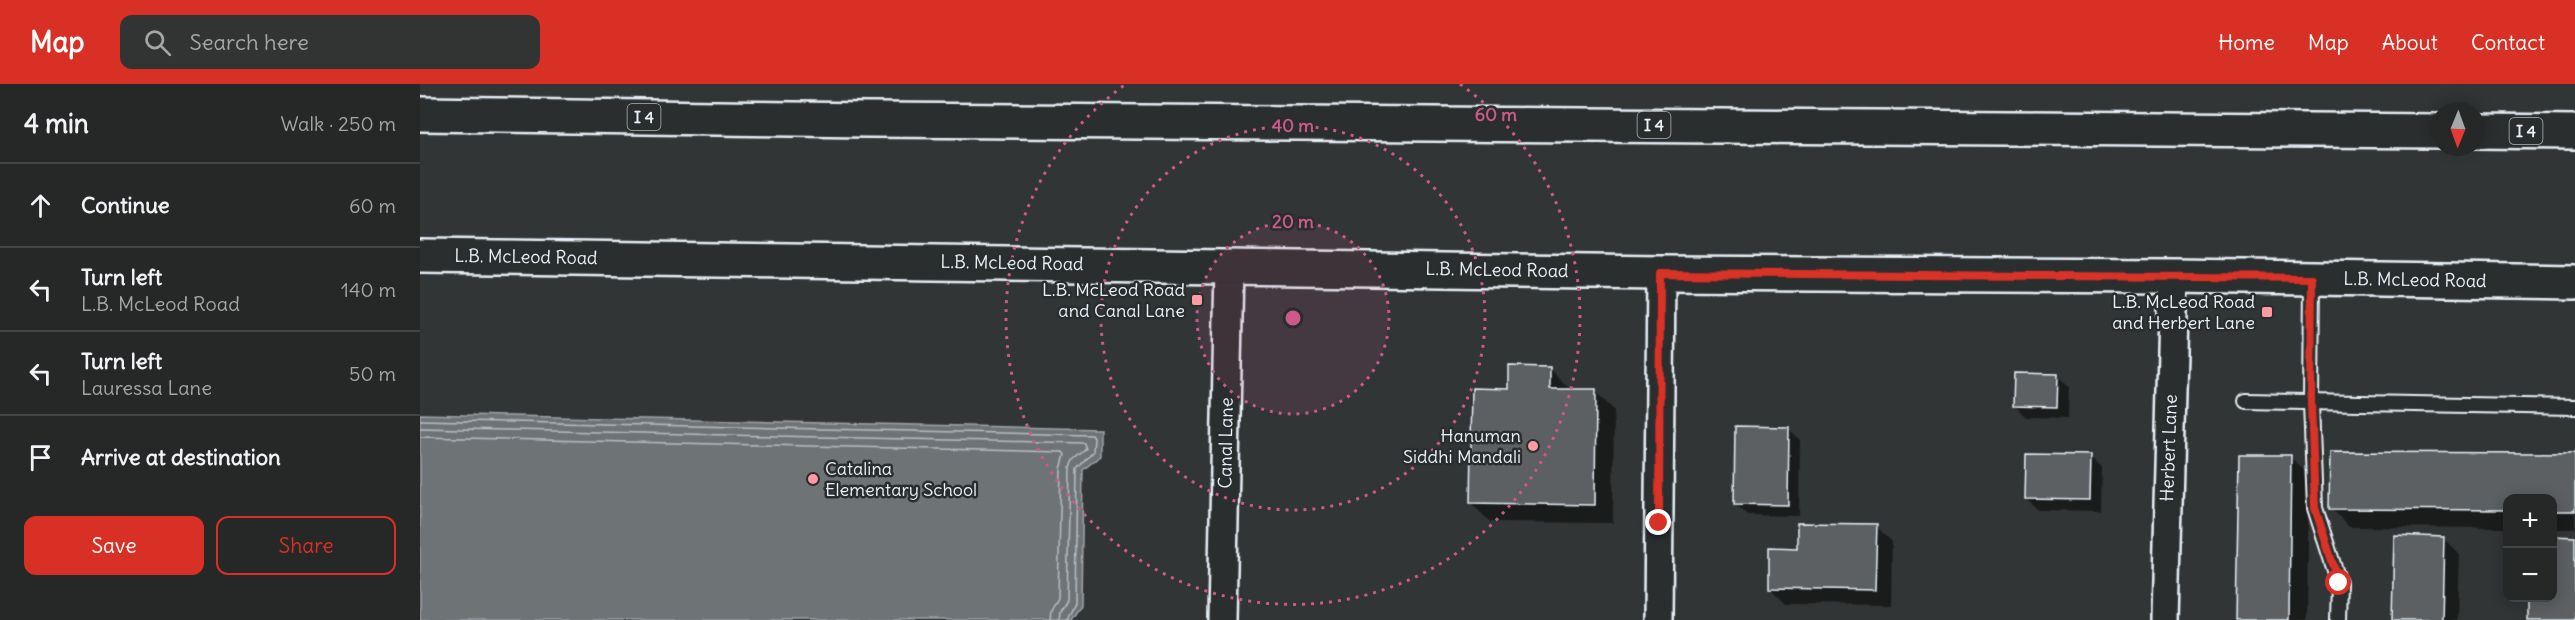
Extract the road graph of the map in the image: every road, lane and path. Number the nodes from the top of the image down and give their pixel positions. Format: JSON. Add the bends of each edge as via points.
{"nodes":[{"id":1,"x":420,"y":114,"type":"edge"},
{"id":2,"x":2431,"y":131,"type":"edge"},
{"id":3,"x":2485,"y":131,"type":"edge"},
{"id":4,"x":2575,"y":132,"type":"edge"},
{"id":5,"x":420,"y":256,"type":"edge"},
{"id":6,"x":1229,"y":266,"type":"junction"},
{"id":7,"x":1660,"y":273,"type":"junction"},
{"id":8,"x":2174,"y":276,"type":"junction"},
{"id":9,"x":2312,"y":278,"type":"junction"},
{"id":10,"x":2575,"y":282,"type":"edge"},
{"id":11,"x":2246,"y":401,"type":"dead end"},
{"id":12,"x":2311,"y":403,"type":"junction"},
{"id":13,"x":2575,"y":407,"type":"edge"},
{"id":14,"x":1222,"y":620,"type":"edge"},
{"id":15,"x":1658,"y":620,"type":"edge"},
{"id":16,"x":2164,"y":620,"type":"edge"},
{"id":17,"x":2338,"y":620,"type":"edge"}],
"edges":[{"from":1,"to":2,"type":"main road","number":"I 4"},
{"from":3,"to":4,"type":"main road","number":"I 4"},
{"from":5,"to":6,"type":"main road","name":"L.B. McLeod Road"},
{"from":6,"to":7,"type":"main road","name":"L.B. McLeod Road"},
{"from":6,"to":14,"type":"street","name":"Canal Lane"},
{"from":7,"to":8,"type":"main road","name":"L.B. McLeod Road"},
{"from":7,"to":15,"type":"street"},
{"from":8,"to":9,"type":"main road","name":"L.B. McLeod Road"},
{"from":8,"to":16,"type":"street","name":"Herbert Lane"},
{"from":9,"to":10,"type":"main road","name":"L.B. McLeod Road"},
{"from":9,"to":12,"type":"lane"},
{"from":11,"to":12,"type":"lane"},
{"from":12,"to":13,"type":"lane"},
{"from":12,"to":17,"type":"lane","via":[[2315,508],[2339,583]]}]}
